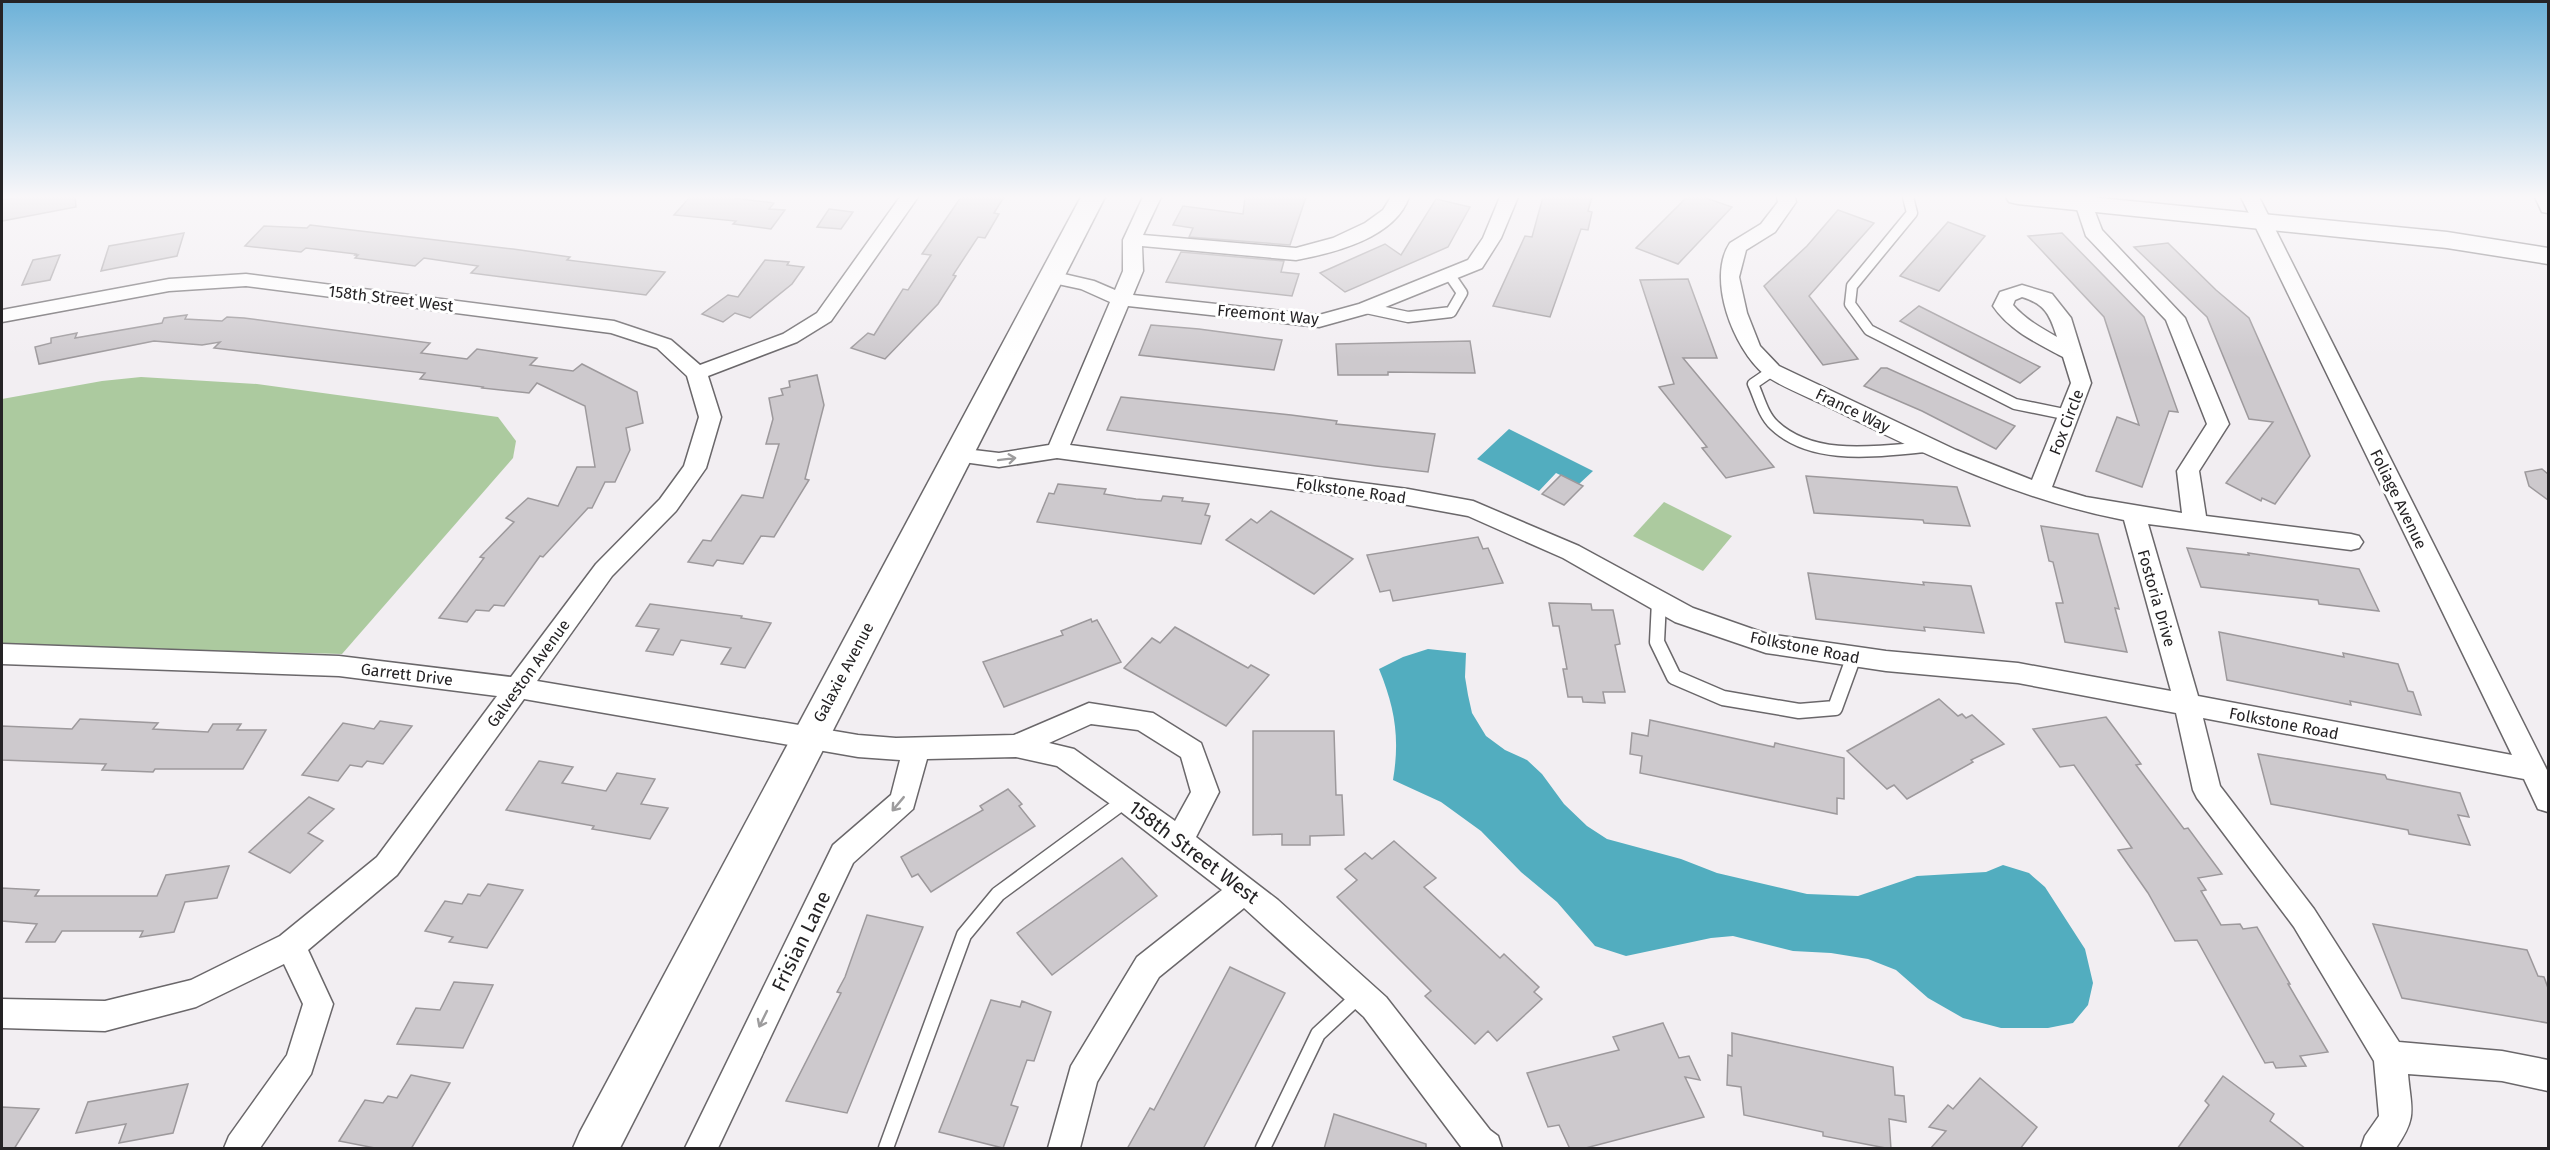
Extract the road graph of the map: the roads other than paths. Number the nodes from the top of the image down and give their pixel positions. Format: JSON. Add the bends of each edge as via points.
{"nodes":[{"id":1,"x":871,"y":251,"type":"edge"},
{"id":2,"x":1065,"y":251,"type":"edge"},
{"id":3,"x":1132,"y":251,"type":"edge"},
{"id":4,"x":1249,"y":251,"type":"edge"},
{"id":5,"x":1318,"y":251,"type":"edge"},
{"id":6,"x":1484,"y":251,"type":"edge"},
{"id":7,"x":1736,"y":251,"type":"edge"},
{"id":8,"x":1881,"y":251,"type":"edge"},
{"id":9,"x":2111,"y":251,"type":"edge"},
{"id":10,"x":2277,"y":251,"type":"edge"},
{"id":11,"x":2518,"y":251,"type":"edge"},
{"id":12,"x":2548,"y":256,"type":"edge"},
{"id":13,"x":1449,"y":274,"type":"junction"},
{"id":14,"x":1051,"y":277,"type":"junction"},
{"id":15,"x":1120,"y":299,"type":"junction"},
{"id":16,"x":1366,"y":308,"type":"junction"},
{"id":17,"x":2,"y":316,"type":"edge"},
{"id":18,"x":2071,"y":353,"type":"dead end"},
{"id":19,"x":1772,"y":371,"type":"junction"},
{"id":20,"x":697,"y":373,"type":"junction"},
{"id":21,"x":2069,"y":415,"type":"junction"},
{"id":22,"x":1926,"y":447,"type":"junction"},
{"id":23,"x":1057,"y":451,"type":"junction"},
{"id":24,"x":957,"y":455,"type":"junction"},
{"id":25,"x":2040,"y":490,"type":"junction"},
{"id":26,"x":2134,"y":514,"type":"junction"},
{"id":27,"x":2197,"y":523,"type":"junction"},
{"id":28,"x":2351,"y":542,"type":"dead end"},
{"id":29,"x":1659,"y":601,"type":"junction"},
{"id":30,"x":2,"y":654,"type":"edge"},
{"id":31,"x":1854,"y":656,"type":"junction"},
{"id":32,"x":518,"y":688,"type":"junction"},
{"id":33,"x":2187,"y":704,"type":"junction"},
{"id":34,"x":808,"y":739,"type":"junction"},
{"id":35,"x":1016,"y":746,"type":"junction"},
{"id":36,"x":916,"y":749,"type":"junction"},
{"id":37,"x":2533,"y":770,"type":"junction"},
{"id":38,"x":1126,"y":800,"type":"junction"},
{"id":39,"x":2548,"y":801,"type":"edge"},
{"id":40,"x":1179,"y":841,"type":"junction"},
{"id":41,"x":1244,"y":890,"type":"junction"},
{"id":42,"x":291,"y":946,"type":"junction"},
{"id":43,"x":1361,"y":994,"type":"junction"},
{"id":44,"x":2,"y":1014,"type":"edge"},
{"id":45,"x":2390,"y":1057,"type":"junction"},
{"id":46,"x":2548,"y":1076,"type":"edge"},
{"id":47,"x":241,"y":1149,"type":"edge"},
{"id":48,"x":596,"y":1149,"type":"edge"},
{"id":49,"x":701,"y":1149,"type":"edge"},
{"id":50,"x":886,"y":1149,"type":"edge"},
{"id":51,"x":1064,"y":1149,"type":"edge"},
{"id":52,"x":1263,"y":1149,"type":"edge"},
{"id":53,"x":1486,"y":1149,"type":"edge"},
{"id":54,"x":2377,"y":1149,"type":"edge"}],
"edges":[{"from":1,"to":20,"type":"street","via":[[824,317],[790,338]]},
{"from":2,"to":14,"type":"street","name":"Galaxie Avenue"},
{"from":3,"to":15,"type":"street","via":[[1133,271]]},
{"from":4,"to":5,"type":"street","via":[[1296,255]]},
{"from":6,"to":13,"type":"street","name":"Freemont Way","via":[[1475,264]]},
{"from":7,"to":19,"type":"street","name":"France Way","via":[[1729,277],[1737,313],[1751,348]]},
{"from":8,"to":21,"type":"lane","via":[[1852,285],[1850,304],[1869,330],[2015,404]]},
{"from":9,"to":27,"type":"street","via":[[2175,318],[2218,424],[2188,471]]},
{"from":10,"to":37,"type":"street","name":"Foliage Avenue"},
{"from":11,"to":12,"type":"street"},
{"from":13,"to":16,"type":"street","name":"Freemont Way"},
{"from":13,"to":16,"type":"lane","via":[[1462,293],[1451,312],[1394,317]]},
{"from":14,"to":15,"type":"street","name":"Freemont Way","via":[[1088,285]]},
{"from":14,"to":24,"type":"street","name":"Galaxie Avenue"},
{"from":15,"to":16,"type":"street","name":"Freemont Way","via":[[1319,321]]},
{"from":15,"to":23,"type":"street"},
{"from":17,"to":20,"type":"street","name":"158th Street West","via":[[169,285],[246,280],[614,327],[664,344]]},
{"from":18,"to":21,"type":"street","name":"Fox Circle","via":[[2081,383]]},
{"from":19,"to":22,"type":"street","name":"France Way"},
{"from":19,"to":22,"type":"lane","via":[[1754,384],[1774,424],[1807,446],[1863,453]]},
{"from":20,"to":32,"type":"street","name":"Galveston Avenue","via":[[710,417],[695,468],[669,505],[604,570]]},
{"from":21,"to":25,"type":"street","name":"Fox Circle"},
{"from":22,"to":25,"type":"street","name":"France Way"},
{"from":24,"to":23,"type":"street","name":"Folkstone Road","one_way":true,"via":[[999,460]]},
{"from":23,"to":29,"type":"street","name":"Folkstone Road","via":[[1473,509],[1571,552]]},
{"from":24,"to":34,"type":"street","name":"Galaxie Avenue"},
{"from":25,"to":26,"type":"street","name":"France Way","via":[[2090,508]]},
{"from":26,"to":27,"type":"street"},
{"from":26,"to":33,"type":"street","name":"Fostoria Drive"},
{"from":27,"to":28,"type":"street"},
{"from":29,"to":31,"type":"street","name":"Folkstone Road","via":[[1684,615],[1766,643]]},
{"from":29,"to":31,"type":"lane","via":[[1658,642],[1674,677],[1723,698],[1799,711],[1835,708]]},
{"from":30,"to":32,"type":"street","name":"Garrett Drive","via":[[339,666]]},
{"from":31,"to":33,"type":"street","name":"Folkstone Road","via":[[2018,674]]},
{"from":32,"to":34,"type":"street","name":"Garrett Drive"},
{"from":32,"to":42,"type":"street","name":"Galveston Avenue","via":[[387,866]]},
{"from":33,"to":37,"type":"street","name":"Folkstone Road"},
{"from":33,"to":45,"type":"street","name":"Fostoria Drive","via":[[2207,790],[2304,918]]},
{"from":34,"to":36,"type":"street","name":"158th Street West"},
{"from":34,"to":48,"type":"street","name":"Galaxie Avenue"},
{"from":35,"to":36,"type":"street","name":"158th Street West"},
{"from":35,"to":38,"type":"street","name":"158th Street West","via":[[1064,758]]},
{"from":35,"to":40,"type":"street","via":[[1089,713],[1144,720],[1192,751],[1205,792]]},
{"from":36,"to":49,"type":"street","name":"Frisian Lane","one_way":true,"via":[[903,801],[843,854]]},
{"from":37,"to":39,"type":"street","name":"Foliage Avenue"},
{"from":38,"to":40,"type":"street","name":"158th Street West"},
{"from":38,"to":50,"type":"lane","via":[[998,894],[964,935]]},
{"from":40,"to":41,"type":"street","name":"158th Street West"},
{"from":41,"to":43,"type":"street","name":"158th Street West"},
{"from":41,"to":51,"type":"street","via":[[1148,967],[1082,1077]]},
{"from":42,"to":44,"type":"street","name":"Galveston Avenue","via":[[196,993],[105,1016]]},
{"from":42,"to":47,"type":"street","via":[[318,1004],[300,1063]]},
{"from":43,"to":52,"type":"lane","via":[[1318,1034]]},
{"from":43,"to":53,"type":"street","name":"158th Street West"},
{"from":45,"to":46,"type":"street","via":[[2502,1066]]},
{"from":45,"to":54,"type":"street","via":[[2396,1120]]}]}
